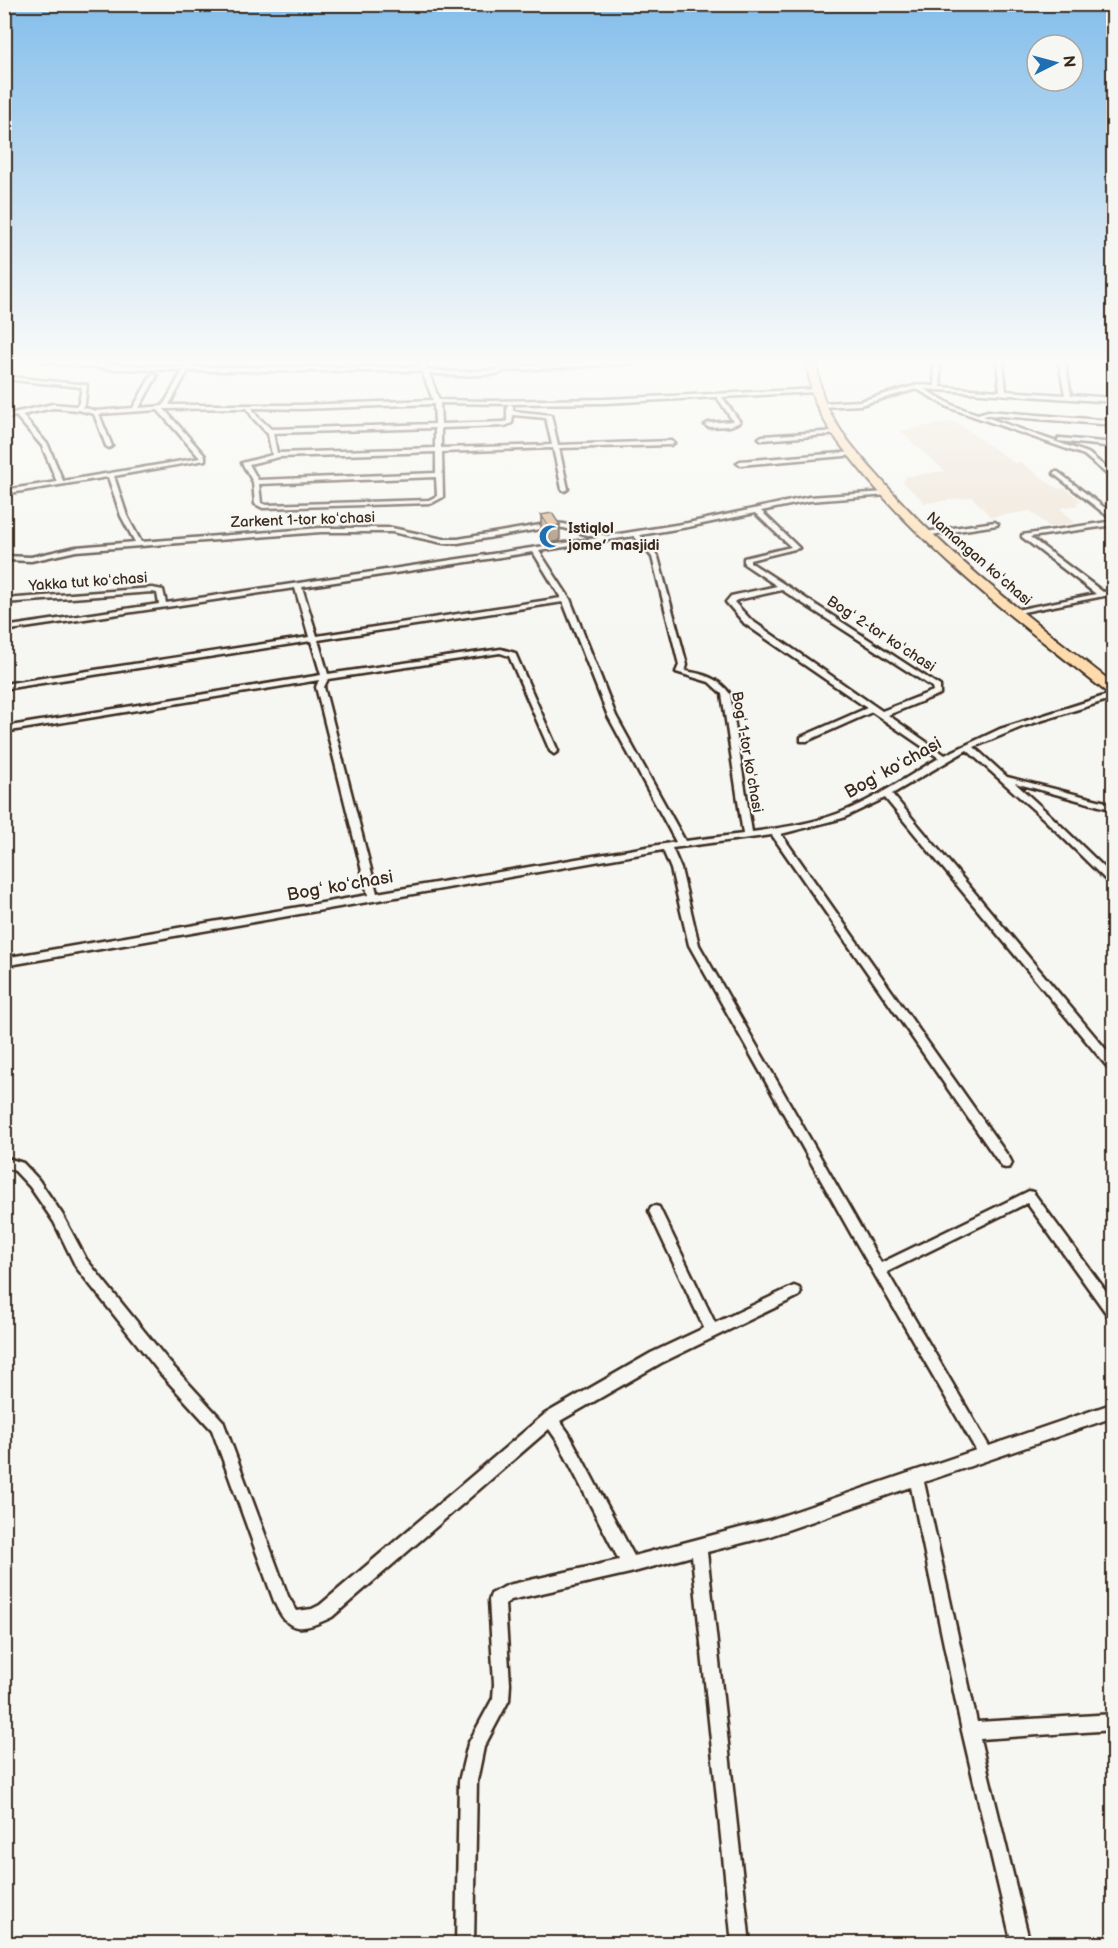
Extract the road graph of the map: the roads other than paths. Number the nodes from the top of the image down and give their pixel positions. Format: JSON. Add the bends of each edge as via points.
{"nodes":[{"id":1,"x":48,"y":453,"type":"edge"},
{"id":2,"x":200,"y":453,"type":"edge"},
{"id":3,"x":273,"y":453,"type":"edge"},
{"id":4,"x":344,"y":453,"type":"edge"},
{"id":5,"x":438,"y":453,"type":"edge"},
{"id":6,"x":557,"y":453,"type":"edge"},
{"id":7,"x":1083,"y":453,"type":"edge"},
{"id":8,"x":854,"y":454,"type":"joint"},
{"id":9,"x":276,"y":455,"type":"junction"},
{"id":10,"x":740,"y":463,"type":"dead end"},
{"id":11,"x":1056,"y":473,"type":"dead end"},
{"id":12,"x":111,"y":474,"type":"junction"},
{"id":13,"x":439,"y":475,"type":"junction"},
{"id":14,"x":1113,"y":478,"type":"edge"},
{"id":15,"x":256,"y":482,"type":"junction"},
{"id":16,"x":61,"y":483,"type":"junction"},
{"id":17,"x":565,"y":489,"type":"dead end"},
{"id":18,"x":4,"y":492,"type":"edge"},
{"id":19,"x":886,"y":494,"type":"junction"},
{"id":20,"x":756,"y":510,"type":"junction"},
{"id":21,"x":1113,"y":521,"type":"edge"},
{"id":22,"x":995,"y":524,"type":"dead end"},
{"id":23,"x":636,"y":534,"type":"junction"},
{"id":24,"x":925,"y":534,"type":"junction"},
{"id":25,"x":607,"y":538,"type":"junction"},
{"id":26,"x":139,"y":544,"type":"junction"},
{"id":27,"x":535,"y":550,"type":"junction"},
{"id":28,"x":4,"y":558,"type":"edge"},
{"id":29,"x":298,"y":585,"type":"junction"},
{"id":30,"x":784,"y":587,"type":"junction"},
{"id":31,"x":1113,"y":592,"type":"edge"},
{"id":32,"x":1102,"y":595,"type":"junction"},
{"id":33,"x":566,"y":599,"type":"junction"},
{"id":34,"x":4,"y":601,"type":"edge"},
{"id":35,"x":163,"y":605,"type":"junction"},
{"id":36,"x":1016,"y":612,"type":"junction"},
{"id":37,"x":4,"y":629,"type":"edge"},
{"id":38,"x":314,"y":638,"type":"junction"},
{"id":39,"x":325,"y":677,"type":"junction"},
{"id":40,"x":4,"y":687,"type":"edge"},
{"id":41,"x":1113,"y":692,"type":"edge"},
{"id":42,"x":872,"y":709,"type":"junction"},
{"id":43,"x":880,"y":715,"type":"junction"},
{"id":44,"x":4,"y":730,"type":"edge"},
{"id":45,"x":804,"y":739,"type":"dead end"},
{"id":46,"x":968,"y":746,"type":"junction"},
{"id":47,"x":554,"y":751,"type":"dead end"},
{"id":48,"x":944,"y":758,"type":"junction"},
{"id":49,"x":1006,"y":779,"type":"junction"},
{"id":50,"x":886,"y":794,"type":"junction"},
{"id":51,"x":1113,"y":807,"type":"edge"},
{"id":52,"x":774,"y":831,"type":"junction"},
{"id":53,"x":748,"y":836,"type":"junction"},
{"id":54,"x":682,"y":844,"type":"junction"},
{"id":55,"x":666,"y":846,"type":"junction"},
{"id":56,"x":1113,"y":883,"type":"edge"},
{"id":57,"x":373,"y":897,"type":"junction"},
{"id":58,"x":4,"y":962,"type":"edge"},
{"id":59,"x":1113,"y":1067,"type":"edge"},
{"id":60,"x":4,"y":1162,"type":"edge"},
{"id":61,"x":1006,"y":1163,"type":"dead end"},
{"id":62,"x":655,"y":1211,"type":"dead end"},
{"id":63,"x":879,"y":1270,"type":"junction"},
{"id":64,"x":794,"y":1292,"type":"dead end"},
{"id":65,"x":1113,"y":1313,"type":"edge"},
{"id":66,"x":712,"y":1331,"type":"junction"},
{"id":67,"x":1113,"y":1410,"type":"edge"},
{"id":68,"x":549,"y":1419,"type":"junction"},
{"id":69,"x":986,"y":1454,"type":"junction"},
{"id":70,"x":916,"y":1478,"type":"junction"},
{"id":71,"x":699,"y":1546,"type":"junction"},
{"id":72,"x":630,"y":1565,"type":"junction"},
{"id":73,"x":1113,"y":1722,"type":"edge"},
{"id":74,"x":970,"y":1731,"type":"junction"},
{"id":75,"x":465,"y":1944,"type":"edge"},
{"id":76,"x":741,"y":1944,"type":"edge"},
{"id":77,"x":1021,"y":1944,"type":"edge"}],
"edges":[{"from":1,"to":16,"type":"street"},
{"from":2,"to":12,"type":"street","via":[[204,458]]},
{"from":3,"to":9,"type":"street"},
{"from":4,"to":9,"type":"street"},
{"from":5,"to":13,"type":"street"},
{"from":6,"to":17,"type":"street"},
{"from":7,"to":14,"type":"street"},
{"from":8,"to":10,"type":"street"},
{"from":8,"to":19,"type":"main road","name":"Namangan koʻchasi"},
{"from":9,"to":15,"type":"street","via":[[245,464]]},
{"from":11,"to":21,"type":"street"},
{"from":12,"to":16,"type":"street"},
{"from":12,"to":26,"type":"street","name":"Yakka tut koʻchasi","via":[[124,516]]},
{"from":13,"to":15,"type":"street"},
{"from":13,"to":15,"type":"street","via":[[440,497],[436,501],[349,506],[262,507],[258,504]]},
{"from":16,"to":18,"type":"street"},
{"from":19,"to":20,"type":"street","via":[[816,498]]},
{"from":19,"to":24,"type":"main road","name":"Namangan koʻchasi"},
{"from":20,"to":23,"type":"street"},
{"from":20,"to":30,"type":"street","name":"Bogʻ 2-tor koʻchasi","via":[[796,548],[745,561]]},
{"from":21,"to":32,"type":"street","via":[[1024,536]]},
{"from":22,"to":24,"type":"street"},
{"from":23,"to":25,"type":"street"},
{"from":23,"to":53,"type":"street","name":"Bogʻ 1-tor koʻchasi","via":[[654,556],[683,665],[680,672],[714,681],[726,694]]},
{"from":24,"to":36,"type":"main road","name":"Namangan koʻchasi"},
{"from":25,"to":26,"type":"street","name":"Zarkent 1-tor koʻchasi","via":[[552,525],[458,541],[392,530],[321,530]]},
{"from":25,"to":27,"type":"street"},
{"from":26,"to":28,"type":"street","name":"Yakka tut koʻchasi","via":[[76,549],[31,559]]},
{"from":27,"to":29,"type":"street"},
{"from":27,"to":33,"type":"street"},
{"from":29,"to":35,"type":"street"},
{"from":29,"to":38,"type":"street"},
{"from":30,"to":42,"type":"street","via":[[730,602],[748,622]]},
{"from":30,"to":43,"type":"street","name":"Bogʻ 2-tor koʻchasi","via":[[936,686],[937,692]]},
{"from":31,"to":32,"type":"street"},
{"from":32,"to":36,"type":"street"},
{"from":33,"to":38,"type":"street"},
{"from":33,"to":54,"type":"street","via":[[612,716]]},
{"from":34,"to":35,"type":"street","name":"Yakka tut koʻchasi","via":[[152,590],[160,592]]},
{"from":35,"to":37,"type":"street"},
{"from":36,"to":41,"type":"main road","name":"Namangan koʻchasi"},
{"from":38,"to":39,"type":"street"},
{"from":38,"to":40,"type":"street"},
{"from":39,"to":44,"type":"street"},
{"from":39,"to":47,"type":"street","via":[[509,653]]},
{"from":39,"to":57,"type":"street","via":[[320,687]]},
{"from":41,"to":46,"type":"street","name":"Bogʻ koʻchasi"},
{"from":42,"to":43,"type":"street"},
{"from":42,"to":45,"type":"street"},
{"from":43,"to":48,"type":"street"},
{"from":46,"to":48,"type":"street","name":"Bogʻ koʻchasi"},
{"from":46,"to":49,"type":"street"},
{"from":48,"to":50,"type":"street","name":"Bogʻ koʻchasi"},
{"from":49,"to":51,"type":"street"},
{"from":49,"to":56,"type":"street"},
{"from":50,"to":52,"type":"street","name":"Bogʻ koʻchasi","via":[[839,816]]},
{"from":50,"to":59,"type":"street"},
{"from":52,"to":53,"type":"street","name":"Bogʻ koʻchasi"},
{"from":52,"to":61,"type":"street"},
{"from":53,"to":54,"type":"street","name":"Bogʻ koʻchasi"},
{"from":54,"to":55,"type":"street","name":"Bogʻ koʻchasi"},
{"from":55,"to":57,"type":"street","name":"Bogʻ koʻchasi"},
{"from":55,"to":63,"type":"street","via":[[676,869],[694,945]]},
{"from":57,"to":58,"type":"street","name":"Bogʻ koʻchasi"},
{"from":60,"to":68,"type":"street","via":[[19,1167],[34,1183],[81,1263],[165,1368],[218,1426],[282,1601],[293,1619],[326,1611]]},
{"from":62,"to":66,"type":"street"},
{"from":63,"to":65,"type":"street","via":[[1029,1196]]},
{"from":63,"to":69,"type":"street"},
{"from":64,"to":66,"type":"street"},
{"from":66,"to":68,"type":"street"},
{"from":67,"to":69,"type":"street"},
{"from":68,"to":72,"type":"street"},
{"from":69,"to":70,"type":"street"},
{"from":70,"to":71,"type":"street","via":[[770,1528]]},
{"from":70,"to":74,"type":"street"},
{"from":71,"to":72,"type":"street"},
{"from":71,"to":76,"type":"street"},
{"from":72,"to":75,"type":"street","via":[[508,1593],[497,1600],[501,1700],[476,1744],[468,1780]]},
{"from":73,"to":74,"type":"street"},
{"from":74,"to":77,"type":"street"}]}
